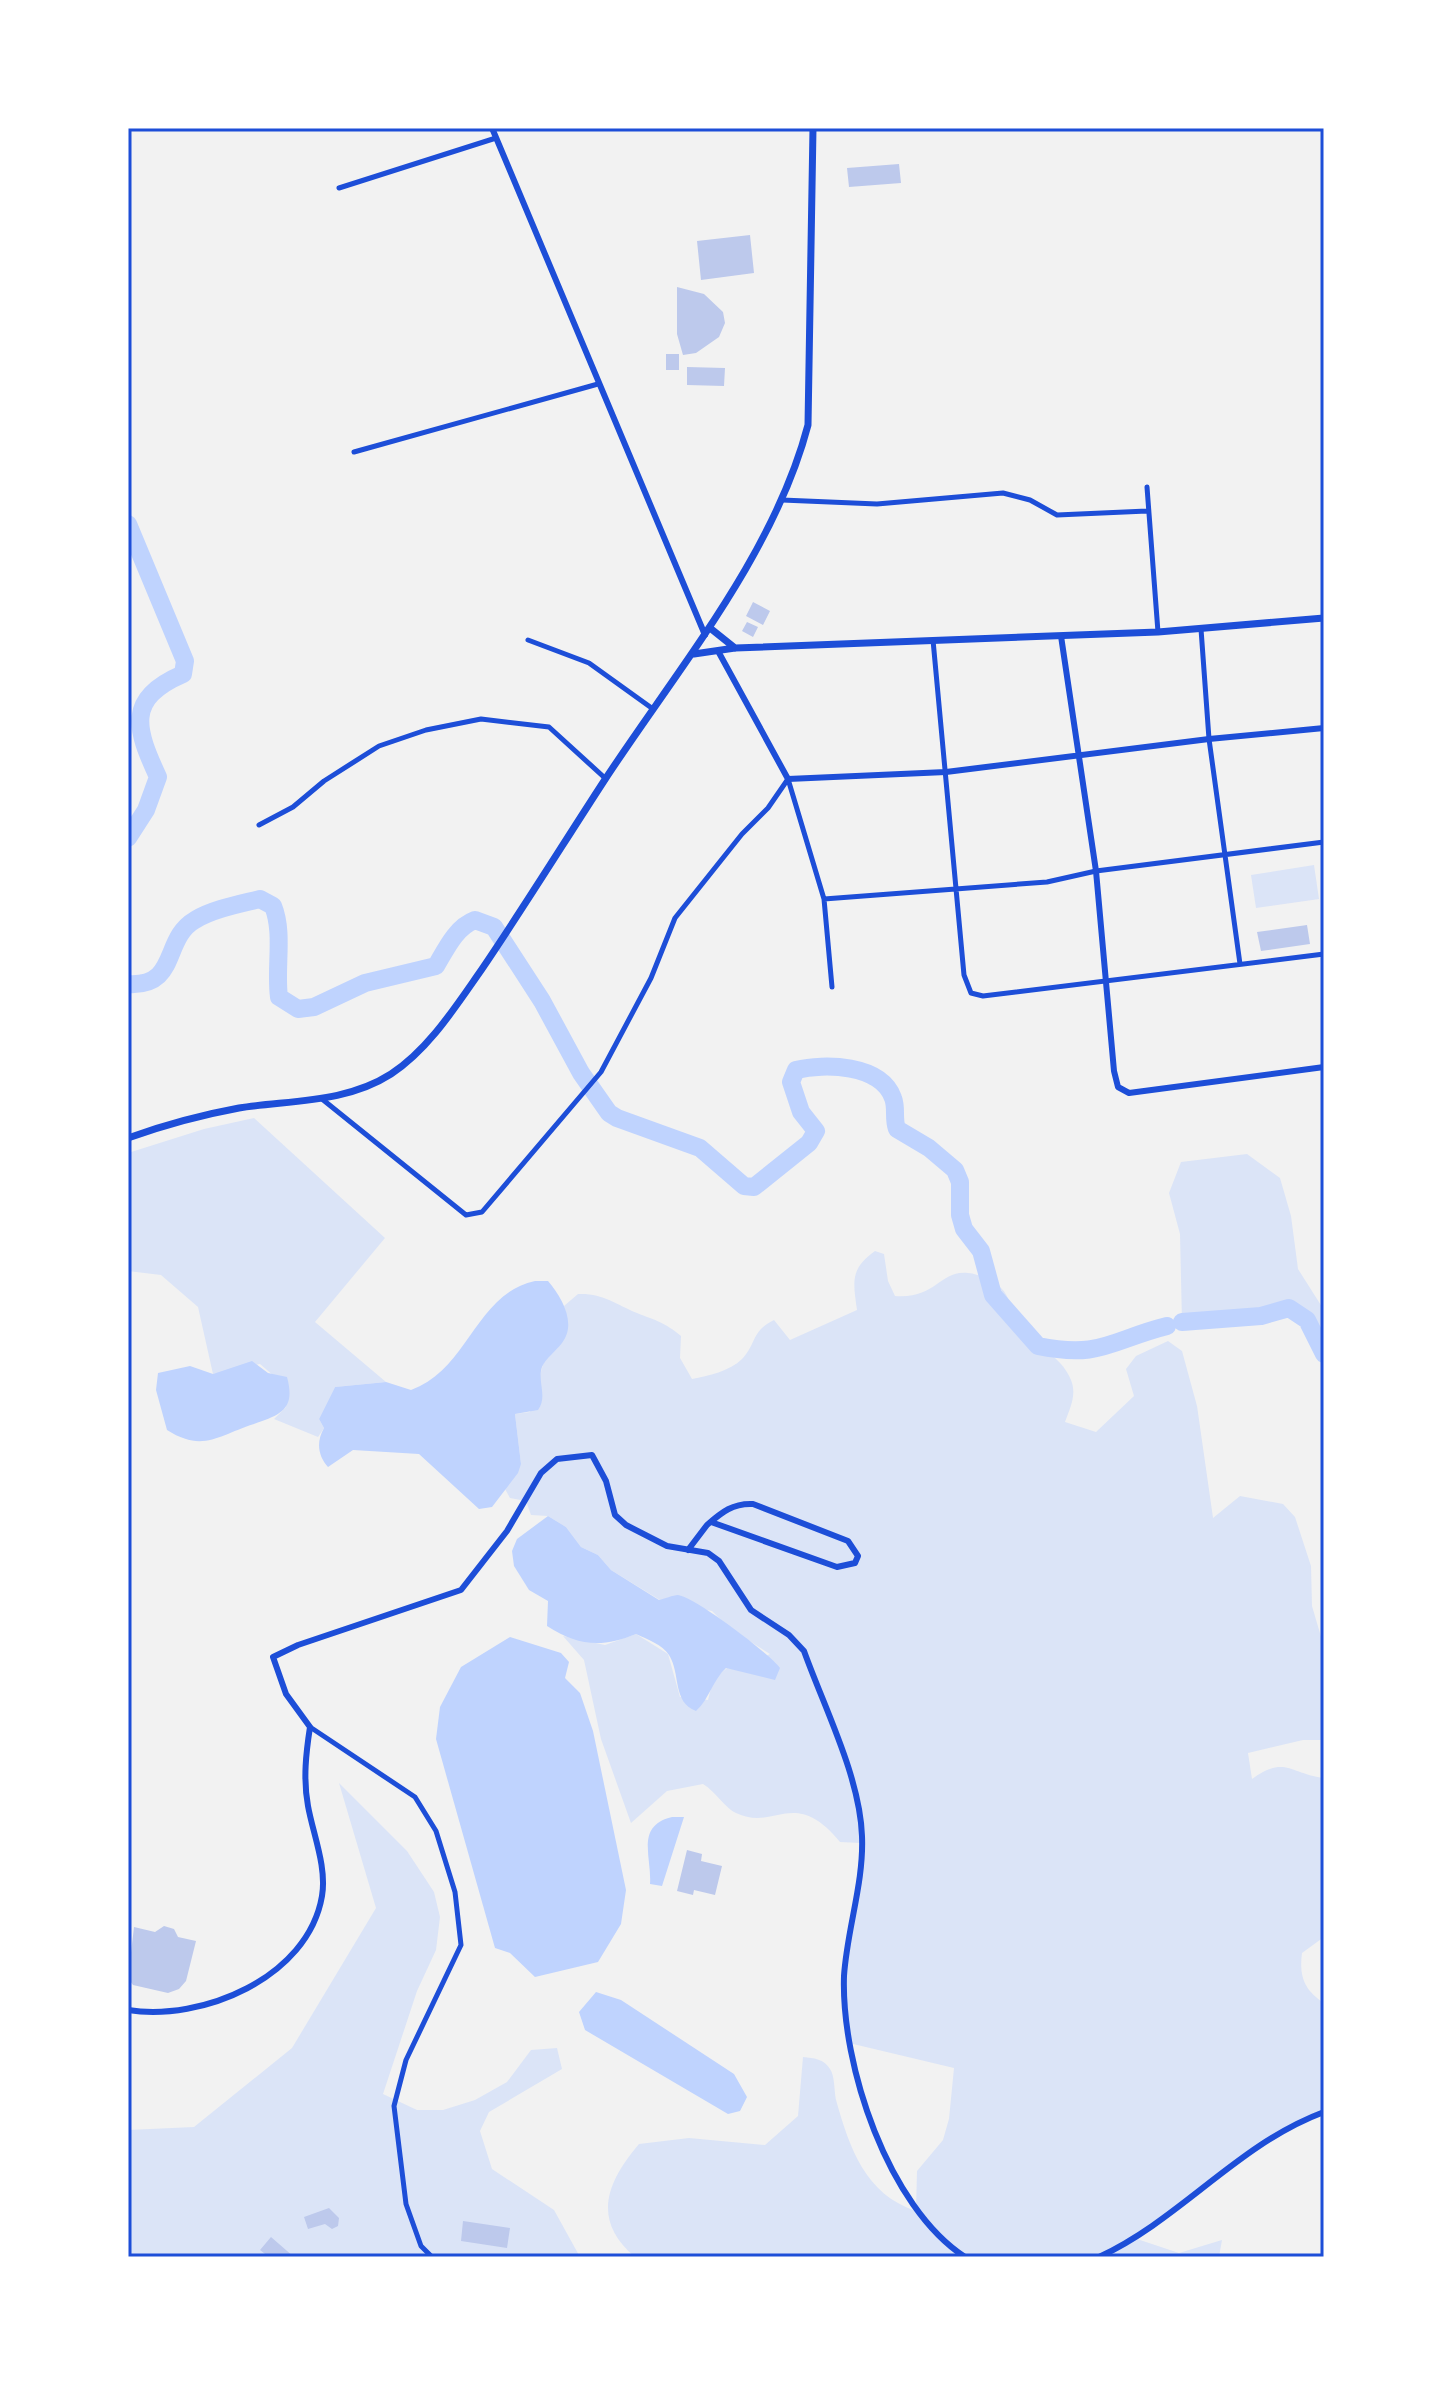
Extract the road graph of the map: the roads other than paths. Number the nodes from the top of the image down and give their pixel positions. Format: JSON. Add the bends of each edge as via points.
{"nodes":[{"id":1,"x":492,"y":128,"type":"edge"},
{"id":2,"x":813,"y":128,"type":"edge"},
{"id":3,"x":496,"y":138,"type":"junction"},
{"id":4,"x":339,"y":188,"type":"dead end"},
{"id":5,"x":598,"y":384,"type":"junction"},
{"id":6,"x":354,"y":452,"type":"dead end"},
{"id":7,"x":1147,"y":487,"type":"dead end"},
{"id":8,"x":782,"y":500,"type":"junction"},
{"id":9,"x":1147,"y":511,"type":"junction"},
{"id":10,"x":1324,"y":618,"type":"edge"},
{"id":11,"x":1201,"y":629,"type":"junction"},
{"id":12,"x":708,"y":631,"type":"junction"},
{"id":13,"x":1158,"y":632,"type":"junction"},
{"id":14,"x":1061,"y":636,"type":"junction"},
{"id":15,"x":528,"y":640,"type":"dead end"},
{"id":16,"x":933,"y":640,"type":"junction"},
{"id":17,"x":735,"y":648,"type":"junction"},
{"id":18,"x":718,"y":651,"type":"junction"},
{"id":19,"x":694,"y":654,"type":"junction"},
{"id":20,"x":653,"y":710,"type":"junction"},
{"id":21,"x":1324,"y":728,"type":"edge"},
{"id":22,"x":1209,"y":739,"type":"junction"},
{"id":23,"x":1078,"y":756,"type":"junction"},
{"id":24,"x":946,"y":772,"type":"junction"},
{"id":25,"x":606,"y":779,"type":"junction"},
{"id":26,"x":788,"y":779,"type":"junction"},
{"id":27,"x":259,"y":825,"type":"dead end"},
{"id":28,"x":1324,"y":842,"type":"edge"},
{"id":29,"x":1226,"y":853,"type":"junction"},
{"id":30,"x":1096,"y":871,"type":"junction"},
{"id":31,"x":959,"y":890,"type":"junction"},
{"id":32,"x":824,"y":899,"type":"junction"},
{"id":33,"x":1324,"y":954,"type":"edge"},
{"id":34,"x":1240,"y":964,"type":"junction"},
{"id":35,"x":1106,"y":981,"type":"junction"},
{"id":36,"x":832,"y":987,"type":"dead end"},
{"id":37,"x":1324,"y":1067,"type":"edge"},
{"id":38,"x":321,"y":1098,"type":"junction"},
{"id":39,"x":128,"y":1138,"type":"edge"},
{"id":40,"x":711,"y":1522,"type":"junction"},
{"id":41,"x":688,"y":1550,"type":"junction"},
{"id":42,"x":310,"y":1727,"type":"junction"},
{"id":43,"x":128,"y":2010,"type":"edge"},
{"id":44,"x":1324,"y":2112,"type":"edge"},
{"id":45,"x":432,"y":2257,"type":"edge"},
{"id":46,"x":965,"y":2257,"type":"edge"},
{"id":47,"x":1099,"y":2257,"type":"edge"}],
"edges":[{"from":1,"to":3,"type":"street"},
{"from":2,"to":8,"type":"main road","via":[[808,425]]},
{"from":3,"to":4,"type":"street"},
{"from":3,"to":5,"type":"street"},
{"from":5,"to":6,"type":"street"},
{"from":5,"to":12,"type":"street"},
{"from":7,"to":9,"type":"street"},
{"from":8,"to":9,"type":"street","via":[[877,504],[1003,493],[1057,515]]},
{"from":8,"to":12,"type":"main road"},
{"from":9,"to":13,"type":"street"},
{"from":10,"to":11,"type":"main road"},
{"from":11,"to":13,"type":"main road"},
{"from":11,"to":22,"type":"street"},
{"from":12,"to":17,"type":"main road"},
{"from":12,"to":19,"type":"main road"},
{"from":13,"to":14,"type":"main road"},
{"from":14,"to":16,"type":"main road"},
{"from":14,"to":23,"type":"street"},
{"from":15,"to":20,"type":"street","via":[[589,663]]},
{"from":16,"to":17,"type":"main road"},
{"from":16,"to":24,"type":"street"},
{"from":17,"to":18,"type":"main road"},
{"from":18,"to":19,"type":"main road"},
{"from":18,"to":26,"type":"street"},
{"from":19,"to":20,"type":"main road"},
{"from":20,"to":25,"type":"main road"},
{"from":21,"to":22,"type":"street"},
{"from":22,"to":23,"type":"street"},
{"from":22,"to":29,"type":"street"},
{"from":23,"to":24,"type":"street"},
{"from":23,"to":30,"type":"street"},
{"from":24,"to":26,"type":"street"},
{"from":24,"to":31,"type":"street"},
{"from":25,"to":27,"type":"street","via":[[549,727],[481,719],[379,746]]},
{"from":25,"to":38,"type":"main road","via":[[445,1022],[393,1072],[347,1095]]},
{"from":26,"to":32,"type":"street"},
{"from":26,"to":38,"type":"street","via":[[675,918],[651,978],[601,1072],[482,1212],[471,1216]]},
{"from":28,"to":29,"type":"street"},
{"from":29,"to":30,"type":"street"},
{"from":29,"to":34,"type":"street"},
{"from":30,"to":31,"type":"street","via":[[1047,882]]},
{"from":30,"to":35,"type":"street"},
{"from":31,"to":32,"type":"street"},
{"from":31,"to":35,"type":"street","via":[[971,993],[983,996]]},
{"from":32,"to":36,"type":"street"},
{"from":33,"to":34,"type":"street"},
{"from":34,"to":35,"type":"street"},
{"from":35,"to":37,"type":"street","via":[[1114,1071],[1118,1087],[1129,1093]]},
{"from":38,"to":39,"type":"main road","via":[[226,1111]]},
{"from":40,"to":40,"type":"street","via":[[827,1565],[846,1566],[858,1556],[848,1541],[753,1504],[732,1506]]},
{"from":40,"to":41,"type":"street"},
{"from":41,"to":42,"type":"street","via":[[645,1536],[615,1515],[592,1455],[557,1459],[541,1473],[507,1531],[461,1590],[273,1657],[286,1694]]},
{"from":41,"to":46,"type":"street","via":[[719,1561],[751,1610],[804,1651],[857,1799],[862,1836],[844,1978],[858,2086],[917,2212]]},
{"from":42,"to":43,"type":"street","via":[[304,1780],[322,1896],[296,1948],[235,1994],[168,2013]]},
{"from":42,"to":45,"type":"street","via":[[415,1797],[436,1831],[455,1892],[461,1945],[406,2060],[394,2106],[406,2204],[421,2246]]},
{"from":44,"to":47,"type":"street","via":[[1269,2138],[1168,2218]]}]}
